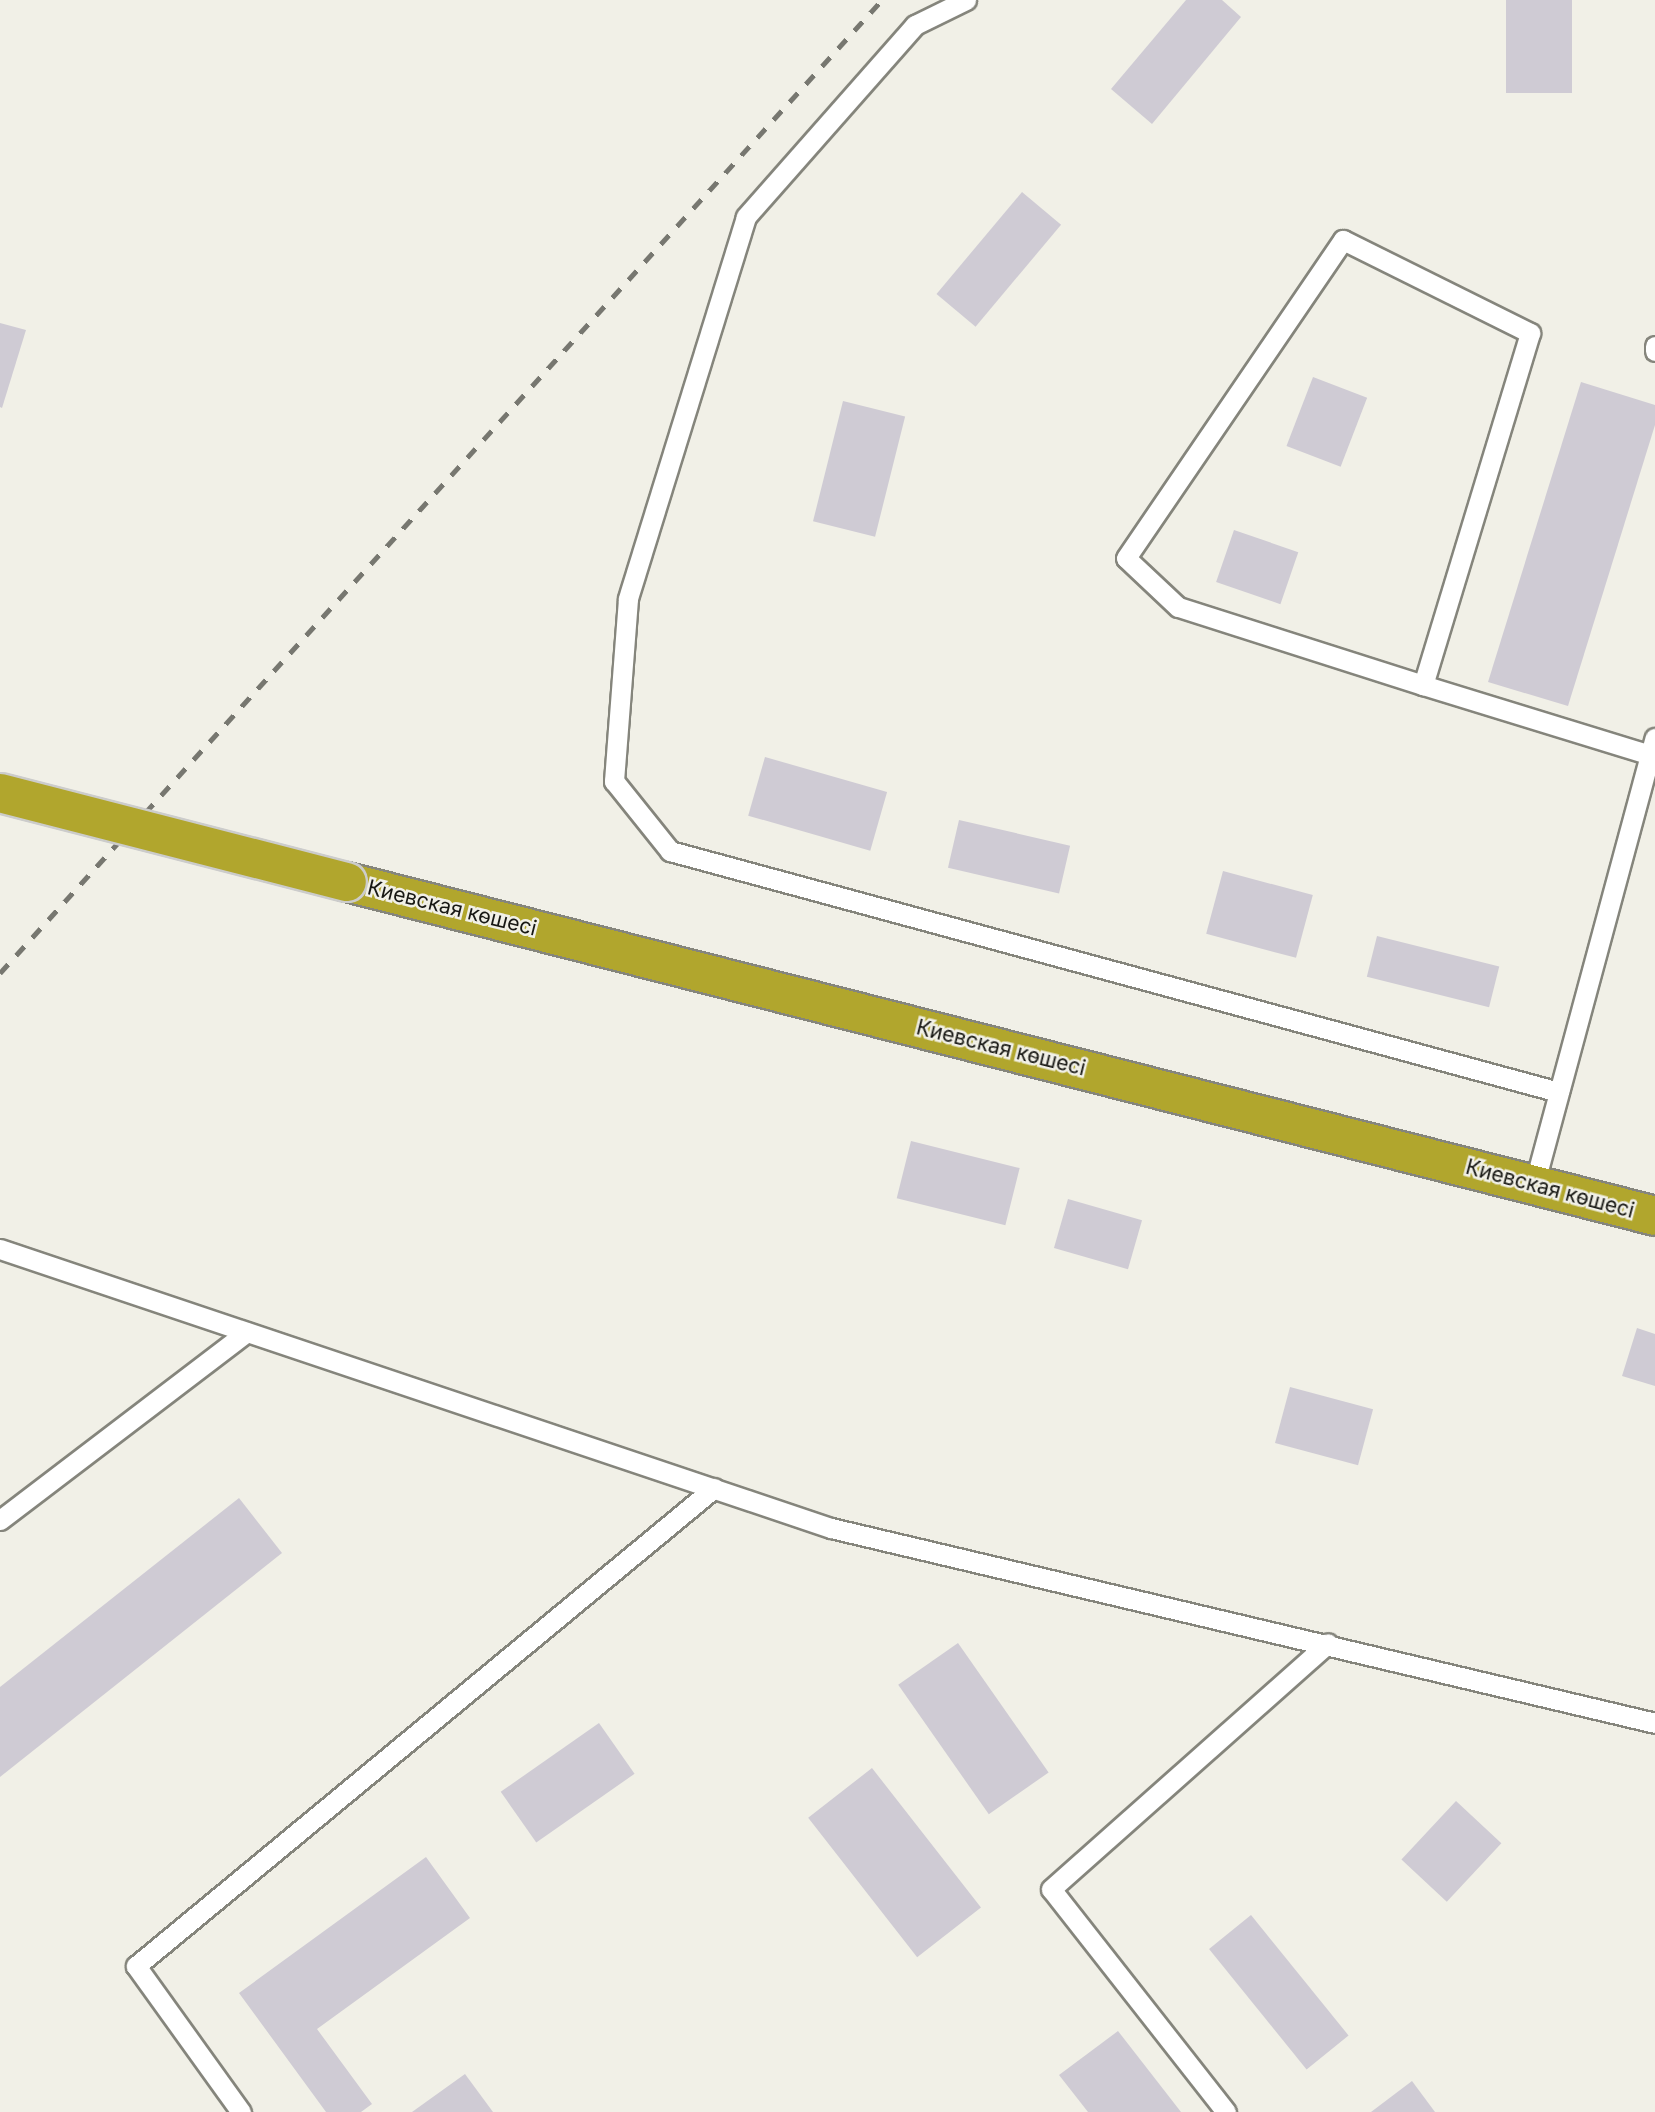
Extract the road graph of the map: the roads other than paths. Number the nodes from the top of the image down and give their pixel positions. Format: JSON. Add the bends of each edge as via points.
{"nodes":[{"id":1,"x":966,"y":0,"type":"edge"},
{"id":2,"x":1423,"y":685,"type":"junction"},
{"id":3,"x":1653,"y":746,"type":"edge"},
{"id":4,"x":0,"y":793,"type":"edge"},
{"id":5,"x":1559,"y":1092,"type":"junction"},
{"id":6,"x":1534,"y":1185,"type":"junction"},
{"id":7,"x":1655,"y":1216,"type":"edge"},
{"id":8,"x":0,"y":1249,"type":"edge"},
{"id":9,"x":247,"y":1332,"type":"junction"},
{"id":10,"x":714,"y":1489,"type":"junction"},
{"id":11,"x":0,"y":1520,"type":"edge"},
{"id":12,"x":1328,"y":1643,"type":"junction"},
{"id":13,"x":1655,"y":1723,"type":"edge"},
{"id":14,"x":241,"y":2112,"type":"edge"},
{"id":15,"x":1226,"y":2112,"type":"edge"}],
"edges":[{"from":1,"to":5,"type":"lane","via":[[915,25],[746,217],[628,599],[614,781],[670,851]]},
{"from":2,"to":2,"type":"lane","via":[[1530,333],[1343,240],[1126,558],[1178,607]]},
{"from":2,"to":3,"type":"lane"},
{"from":3,"to":5,"type":"lane"},
{"from":4,"to":6,"type":"highway","name":"Киевская көшесі","bridge":true},
{"from":5,"to":6,"type":"lane"},
{"from":6,"to":7,"type":"highway","name":"Киевская көшесі"},
{"from":8,"to":9,"type":"lane"},
{"from":9,"to":10,"type":"lane"},
{"from":9,"to":11,"type":"lane"},
{"from":10,"to":12,"type":"lane","via":[[831,1528]]},
{"from":10,"to":14,"type":"lane","via":[[136,1966]]},
{"from":12,"to":13,"type":"lane"},
{"from":12,"to":15,"type":"lane","via":[[1051,1889]]}]}
